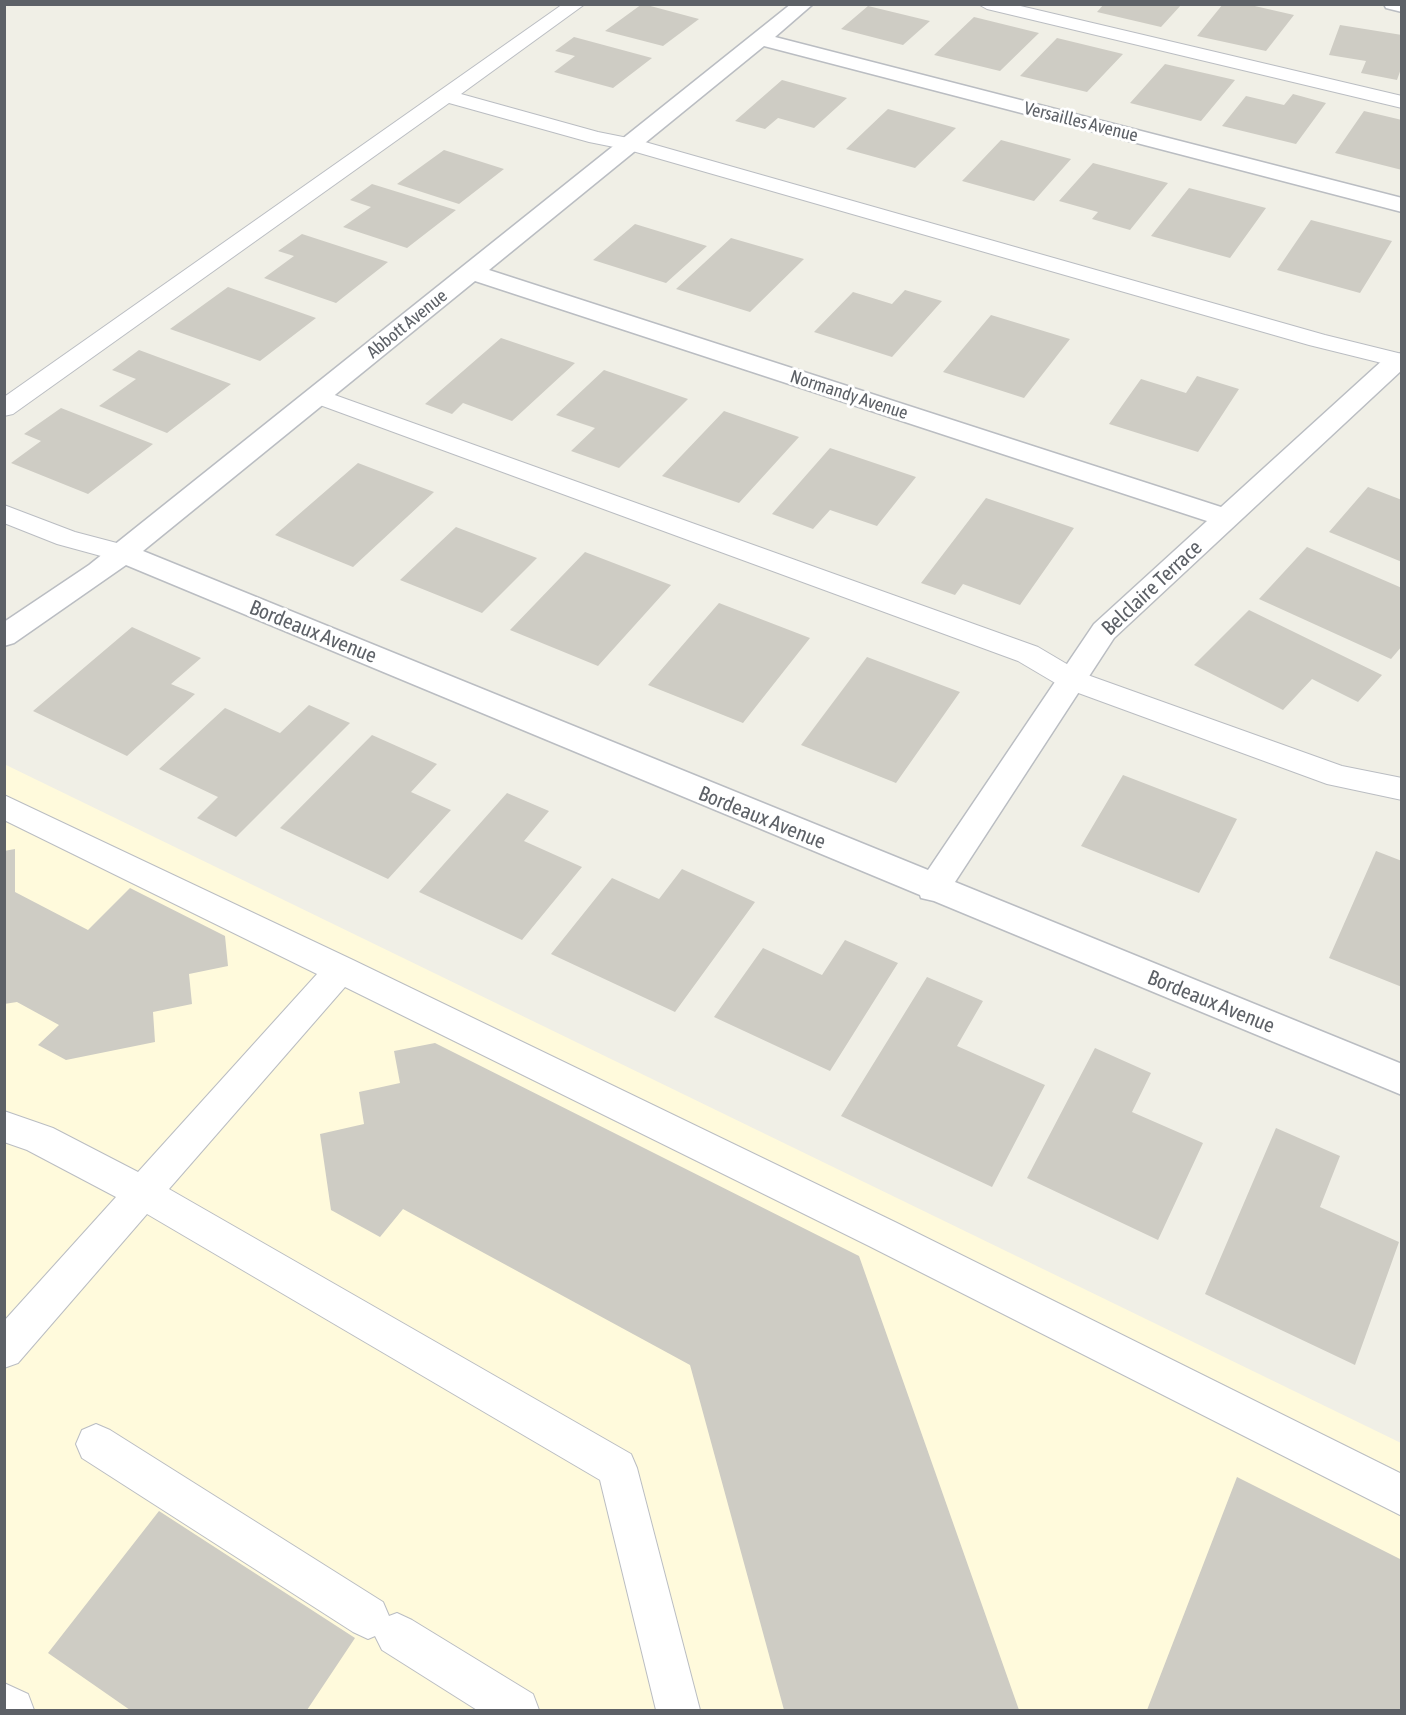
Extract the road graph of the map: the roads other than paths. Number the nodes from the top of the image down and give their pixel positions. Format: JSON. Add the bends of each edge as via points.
{"nodes":[{"id":1,"x":576,"y":4,"type":"edge"},
{"id":2,"x":804,"y":4,"type":"edge"},
{"id":3,"x":987,"y":4,"type":"edge"},
{"id":4,"x":1394,"y":4,"type":"edge"},
{"id":5,"x":1401,"y":6,"type":"edge"},
{"id":6,"x":761,"y":39,"type":"junction"},
{"id":7,"x":445,"y":96,"type":"junction"},
{"id":8,"x":1401,"y":102,"type":"edge"},
{"id":9,"x":631,"y":144,"type":"junction"},
{"id":10,"x":1401,"y":205,"type":"edge"},
{"id":11,"x":472,"y":272,"type":"junction"},
{"id":12,"x":1401,"y":360,"type":"edge"},
{"id":13,"x":318,"y":396,"type":"junction"},
{"id":14,"x":4,"y":409,"type":"edge"},
{"id":15,"x":4,"y":513,"type":"edge"},
{"id":16,"x":1226,"y":518,"type":"junction"},
{"id":17,"x":123,"y":553,"type":"junction"},
{"id":18,"x":4,"y":636,"type":"edge"},
{"id":19,"x":1072,"y":680,"type":"junction"},
{"id":20,"x":1401,"y":789,"type":"edge"},
{"id":21,"x":4,"y":806,"type":"edge"},
{"id":22,"x":933,"y":889,"type":"junction"},
{"id":23,"x":341,"y":969,"type":"junction"},
{"id":24,"x":1401,"y":1080,"type":"edge"},
{"id":25,"x":4,"y":1126,"type":"edge"},
{"id":26,"x":144,"y":1193,"type":"junction"},
{"id":27,"x":4,"y":1350,"type":"edge"},
{"id":28,"x":96,"y":1444,"type":"dead end"},
{"id":29,"x":1401,"y":1497,"type":"edge"},
{"id":30,"x":4,"y":1705,"type":"edge"},
{"id":31,"x":12,"y":1710,"type":"edge"},
{"id":32,"x":517,"y":1710,"type":"edge"},
{"id":33,"x":678,"y":1710,"type":"edge"}],
"edges":[{"from":1,"to":7,"type":"lane"},
{"from":2,"to":6,"type":"street","name":"Abbott Avenue"},
{"from":3,"to":8,"type":"lane"},
{"from":4,"to":5,"type":"street"},
{"from":6,"to":9,"type":"street","name":"Abbott Avenue"},
{"from":6,"to":10,"type":"street","name":"Versailles Avenue"},
{"from":7,"to":9,"type":"lane"},
{"from":7,"to":14,"type":"lane"},
{"from":9,"to":11,"type":"street","name":"Abbott Avenue"},
{"from":9,"to":12,"type":"lane","via":[[1317,340]]},
{"from":11,"to":13,"type":"street","name":"Abbott Avenue"},
{"from":11,"to":16,"type":"street","name":"Normandy Avenue"},
{"from":12,"to":16,"type":"street","name":"Belclaire Terrace"},
{"from":13,"to":17,"type":"street","name":"Abbott Avenue"},
{"from":13,"to":19,"type":"lane","via":[[1028,654]]},
{"from":15,"to":17,"type":"lane","via":[[66,538]]},
{"from":16,"to":19,"type":"street","name":"Belclaire Terrace","via":[[1104,631]]},
{"from":17,"to":18,"type":"street","name":"Abbott Avenue"},
{"from":17,"to":22,"type":"street","name":"Bordeaux Avenue"},
{"from":19,"to":20,"type":"lane","via":[[1338,776]]},
{"from":19,"to":22,"type":"street","name":"Belclaire Terrace"},
{"from":21,"to":23,"type":"lane"},
{"from":22,"to":24,"type":"street","name":"Bordeaux Avenue"},
{"from":23,"to":26,"type":"lane"},
{"from":23,"to":29,"type":"lane","via":[[882,1234]]},
{"from":25,"to":26,"type":"lane","via":[[40,1138]]},
{"from":26,"to":27,"type":"lane"},
{"from":26,"to":33,"type":"lane","via":[[617,1468]]},
{"from":28,"to":32,"type":"lane"},
{"from":30,"to":31,"type":"lane"}]}
